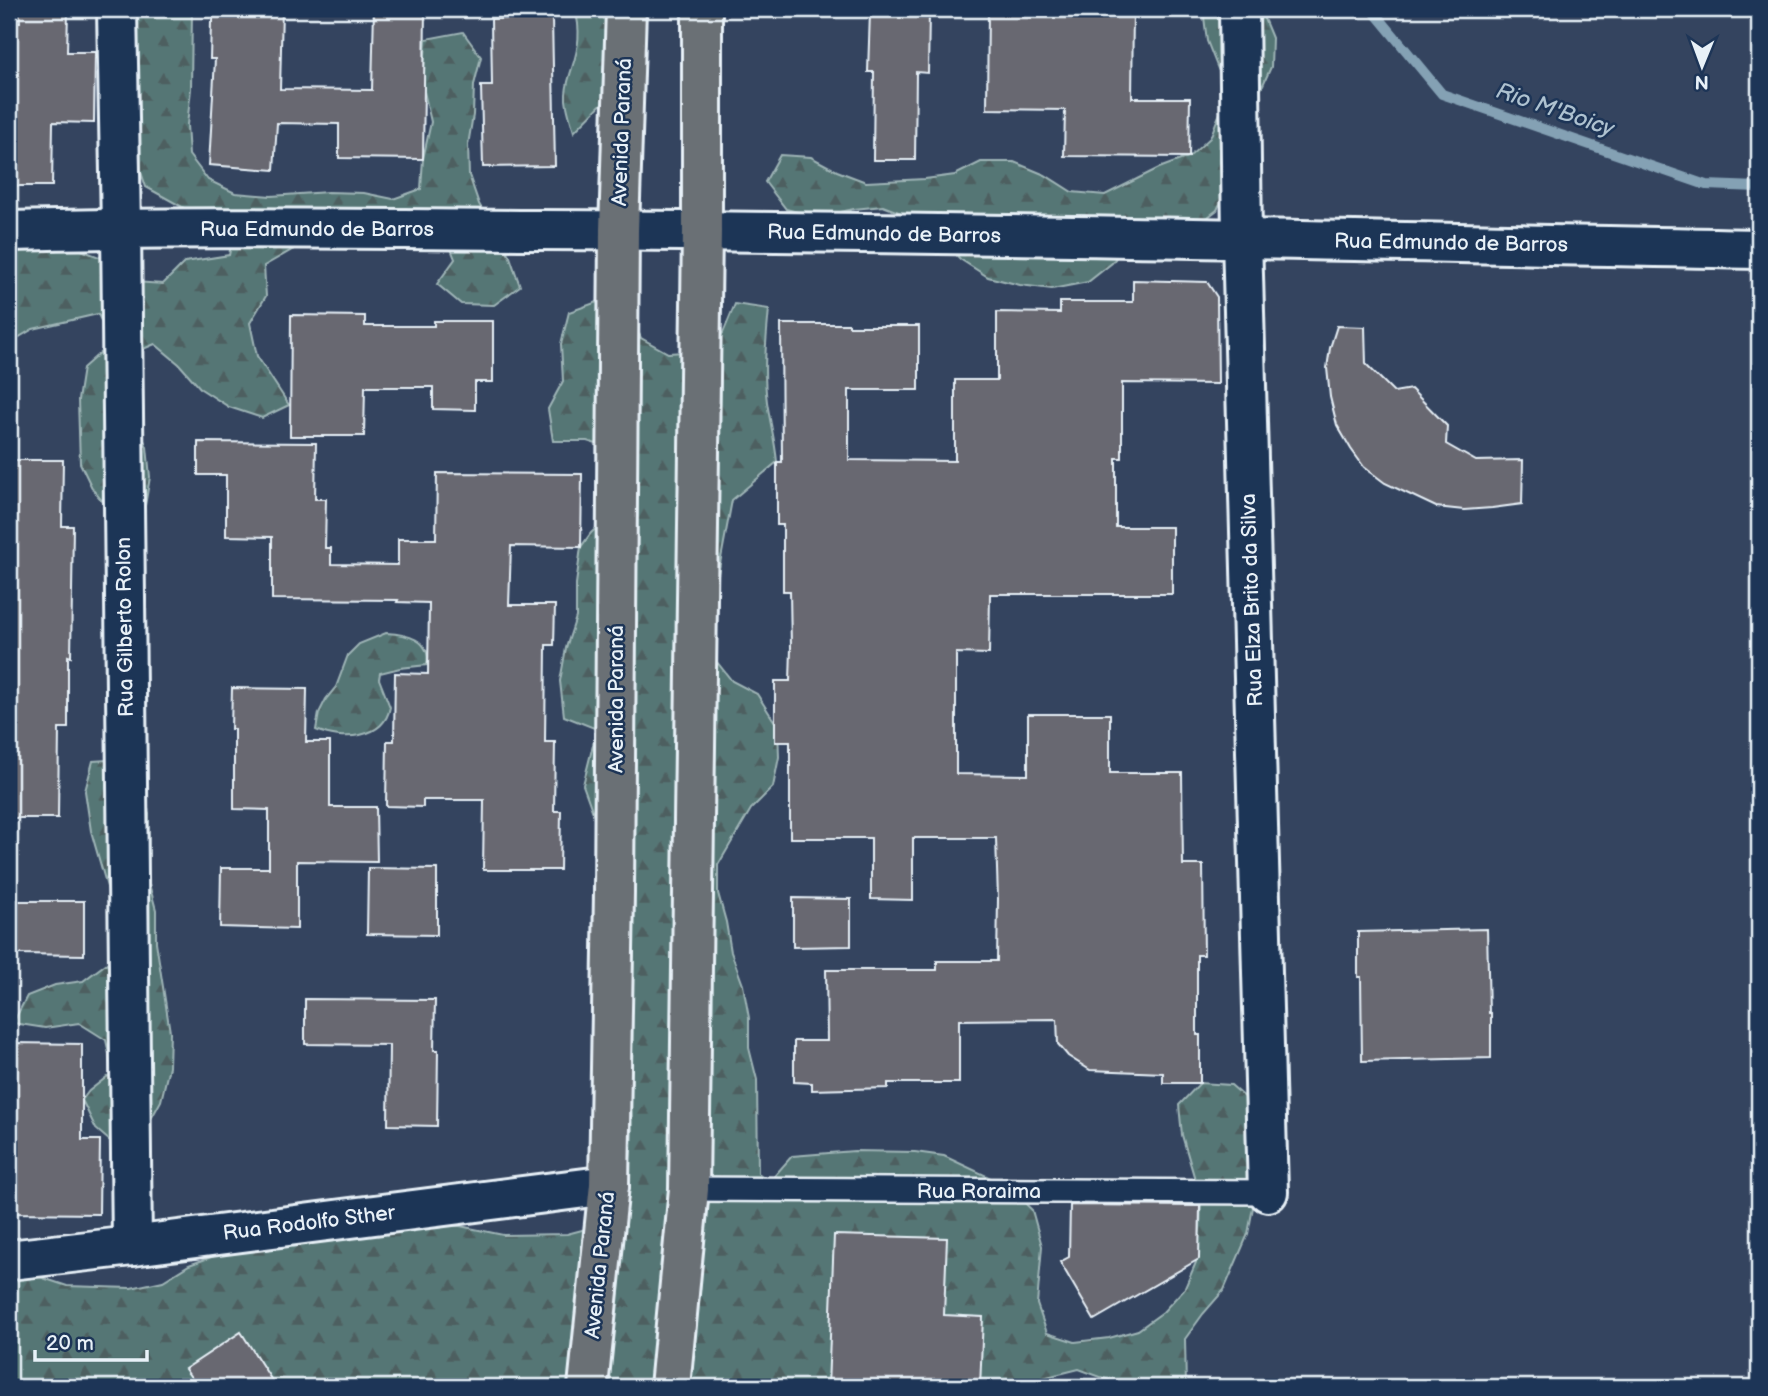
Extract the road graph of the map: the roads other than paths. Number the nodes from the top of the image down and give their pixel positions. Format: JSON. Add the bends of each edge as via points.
{"nodes":[{"id":1,"x":117,"y":9,"type":"edge"},
{"id":2,"x":626,"y":9,"type":"edge"},
{"id":3,"x":702,"y":9,"type":"edge"},
{"id":4,"x":1239,"y":9,"type":"edge"},
{"id":5,"x":121,"y":228,"type":"junction"},
{"id":6,"x":619,"y":230,"type":"junction"},
{"id":7,"x":9,"y":231,"type":"edge"},
{"id":8,"x":702,"y":231,"type":"junction"},
{"id":9,"x":1242,"y":238,"type":"junction"},
{"id":10,"x":1759,"y":249,"type":"edge"},
{"id":11,"x":609,"y":1185,"type":"junction"},
{"id":12,"x":689,"y":1189,"type":"junction"},
{"id":13,"x":1268,"y":1192,"type":"joint"},
{"id":14,"x":132,"y":1246,"type":"junction"},
{"id":15,"x":9,"y":1259,"type":"edge"},
{"id":16,"x":588,"y":1387,"type":"edge"},
{"id":17,"x":670,"y":1387,"type":"edge"}],
"edges":[{"from":1,"to":5,"type":"street","name":"Rua Gilberto Rolon"},
{"from":2,"to":6,"type":"main road","name":"Avenida Paraná"},
{"from":3,"to":8,"type":"main road"},
{"from":4,"to":9,"type":"street","name":"Rua Elza Brito da Silva"},
{"from":5,"to":6,"type":"street","name":"Rua Edmundo de Barros"},
{"from":5,"to":7,"type":"street","name":"Rua Edmundo de Barros"},
{"from":5,"to":14,"type":"street","name":"Rua Gilberto Rolon"},
{"from":6,"to":8,"type":"street","name":"Rua Edmundo de Barros"},
{"from":6,"to":11,"type":"main road","name":"Avenida Paraná"},
{"from":8,"to":9,"type":"street","name":"Rua Edmundo de Barros"},
{"from":8,"to":12,"type":"main road"},
{"from":9,"to":10,"type":"street","name":"Rua Edmundo de Barros"},
{"from":9,"to":13,"type":"street","name":"Rua Elza Brito da Silva"},
{"from":11,"to":14,"type":"street","name":"Rua Rodolfo Sther"},
{"from":11,"to":16,"type":"main road","name":"Avenida Paraná"},
{"from":12,"to":13,"type":"lane","name":"Rua Roraima"},
{"from":12,"to":17,"type":"main road"},
{"from":14,"to":15,"type":"street","name":"Rua Rodolfo Sther"}]}
